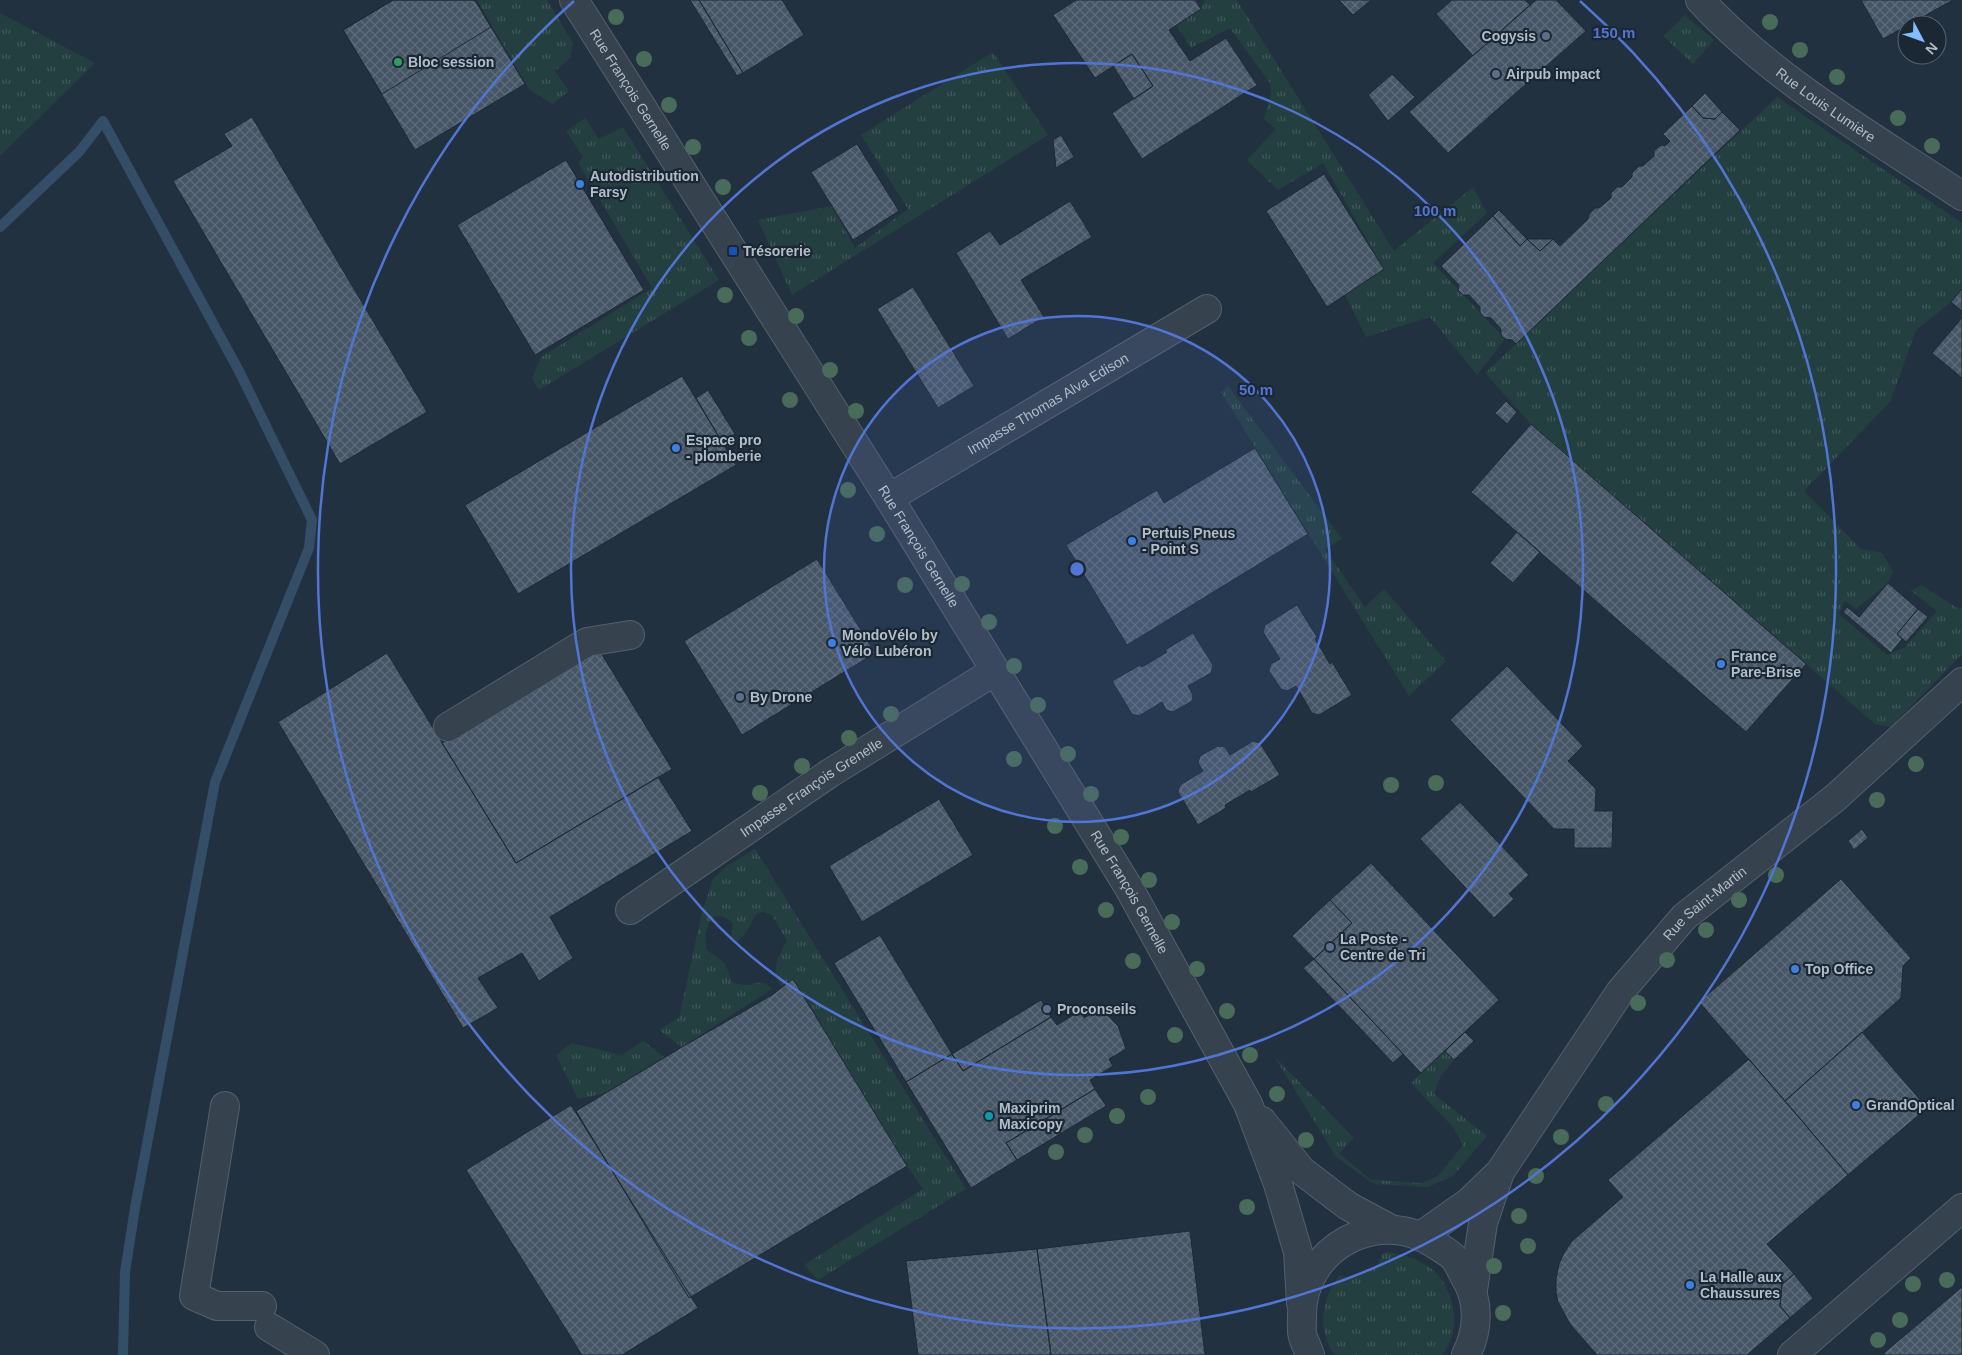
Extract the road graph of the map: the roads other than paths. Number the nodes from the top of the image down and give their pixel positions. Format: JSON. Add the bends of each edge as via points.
{"nodes":[{"id":1,"x":574,"y":0,"type":"edge"},
{"id":2,"x":1700,"y":0,"type":"edge"},
{"id":3,"x":1962,"y":196,"type":"edge"},
{"id":4,"x":1207,"y":309,"type":"dead end"},
{"id":5,"x":889,"y":498,"type":"junction"},
{"id":6,"x":630,"y":635,"type":"dead end"},
{"id":7,"x":995,"y":670,"type":"junction"},
{"id":8,"x":1962,"y":682,"type":"edge"},
{"id":9,"x":448,"y":727,"type":"dead end"},
{"id":10,"x":630,"y":910,"type":"dead end"},
{"id":11,"x":1248,"y":1104,"type":"junction"},
{"id":12,"x":225,"y":1106,"type":"dead end"},
{"id":13,"x":1500,"y":1172,"type":"junction"},
{"id":14,"x":1962,"y":1208,"type":"edge"},
{"id":15,"x":1389,"y":1228,"type":"junction"},
{"id":16,"x":1422,"y":1235,"type":"junction"},
{"id":17,"x":1473,"y":1290,"type":"junction"},
{"id":18,"x":1301,"y":1303,"type":"junction"},
{"id":19,"x":1305,"y":1349,"type":"edge"},
{"id":20,"x":1472,"y":1351,"type":"edge"},
{"id":21,"x":315,"y":1355,"type":"edge"},
{"id":22,"x":1792,"y":1355,"type":"edge"}],
"edges":[{"from":1,"to":5,"type":"street","name":"Rue François Gernelle"},
{"from":2,"to":3,"type":"street","name":"Rue Louis Lumière","via":[[1720,22],[1800,87]]},
{"from":4,"to":5,"type":"street","name":"Impasse Thomas Alva Edison"},
{"from":5,"to":7,"type":"street","name":"Rue François Gernelle"},
{"from":6,"to":9,"type":"street","via":[[587,642]]},
{"from":7,"to":10,"type":"street","name":"Impasse François Grenelle","via":[[830,773]]},
{"from":7,"to":11,"type":"street","name":"Rue François Gernelle","via":[[1129,888]]},
{"from":8,"to":13,"type":"street","name":"Rue Saint-Martin","via":[[1835,798],[1684,917],[1620,992]]},
{"from":11,"to":15,"type":"street","via":[[1302,1170],[1348,1206]]},
{"from":11,"to":18,"type":"street","via":[[1278,1184],[1298,1252]]},
{"from":12,"to":21,"type":"street","via":[[194,1296],[217,1306],[265,1316]]},
{"from":13,"to":16,"type":"street","name":"Rue Saint-Martin","via":[[1469,1202]]},
{"from":13,"to":17,"type":"street","name":"Rue Saint-Martin","via":[[1483,1223]]},
{"from":14,"to":22,"type":"street"},
{"from":15,"to":16,"type":"street"},
{"from":15,"to":18,"type":"street","via":[[1358,1234],[1332,1249],[1311,1274]]},
{"from":16,"to":17,"type":"street","via":[[1454,1257]]},
{"from":17,"to":20,"type":"street","via":[[1476,1316]]},
{"from":18,"to":19,"type":"street"}]}
